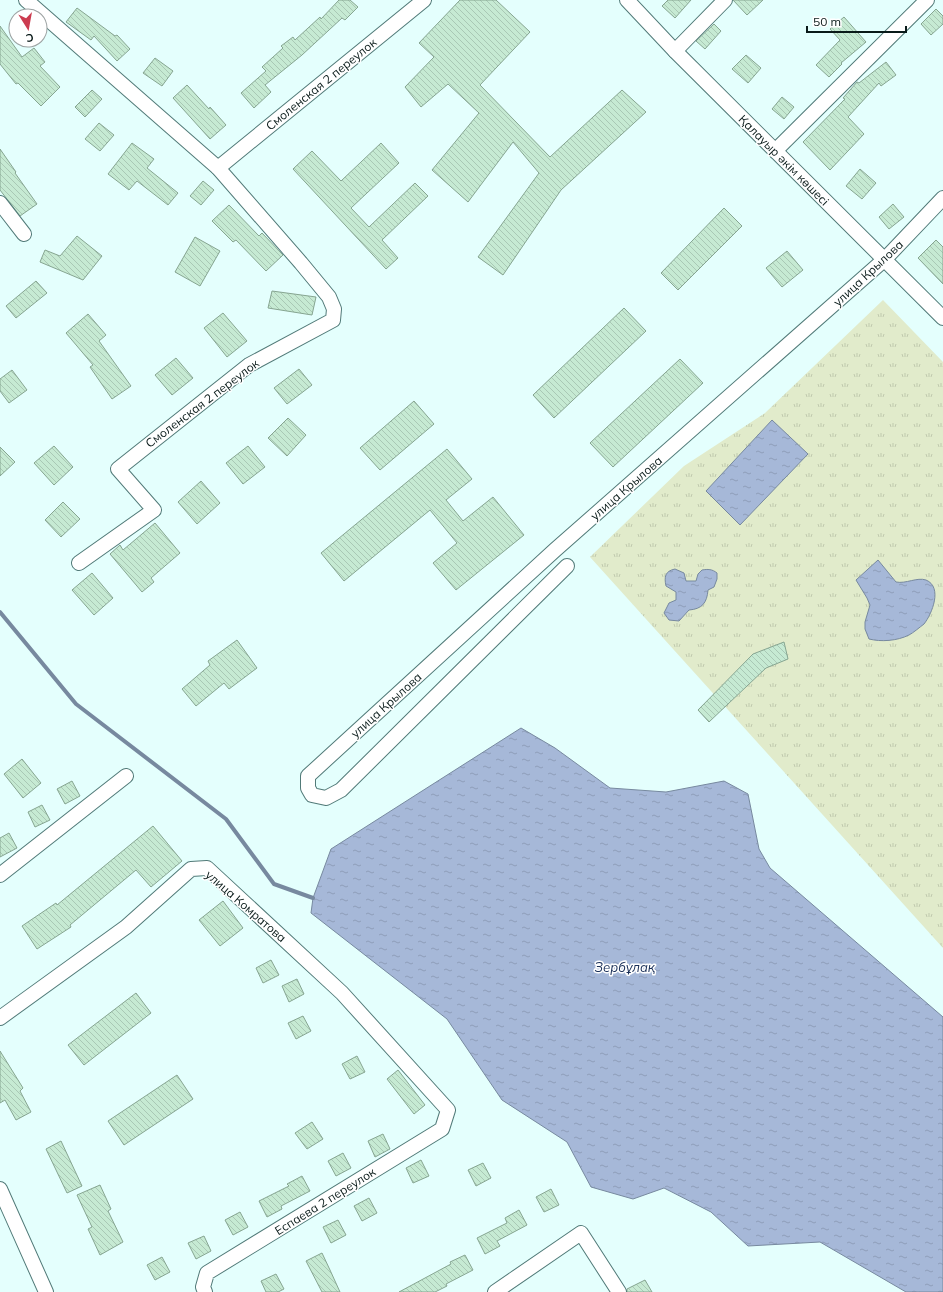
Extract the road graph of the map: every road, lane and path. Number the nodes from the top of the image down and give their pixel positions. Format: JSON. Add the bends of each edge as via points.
{"nodes":[{"id":1,"x":26,"y":0,"type":"edge"},
{"id":2,"x":424,"y":0,"type":"edge"},
{"id":3,"x":627,"y":0,"type":"edge"},
{"id":4,"x":725,"y":0,"type":"edge"},
{"id":5,"x":927,"y":0,"type":"edge"},
{"id":6,"x":675,"y":51,"type":"junction"},
{"id":7,"x":775,"y":151,"type":"junction"},
{"id":8,"x":218,"y":168,"type":"junction"},
{"id":9,"x":943,"y":198,"type":"edge"},
{"id":10,"x":0,"y":203,"type":"edge"},
{"id":11,"x":24,"y":234,"type":"dead end"},
{"id":12,"x":885,"y":259,"type":"junction"},
{"id":13,"x":943,"y":318,"type":"edge"},
{"id":14,"x":79,"y":563,"type":"dead end"},
{"id":15,"x":567,"y":566,"type":"dead end"},
{"id":16,"x":126,"y":776,"type":"dead end"},
{"id":17,"x":0,"y":875,"type":"edge"},
{"id":18,"x":0,"y":1018,"type":"edge"},
{"id":19,"x":448,"y":1110,"type":"joint"},
{"id":20,"x":0,"y":1189,"type":"edge"},
{"id":21,"x":46,"y":1292,"type":"edge"},
{"id":22,"x":206,"y":1292,"type":"edge"},
{"id":23,"x":495,"y":1292,"type":"edge"},
{"id":24,"x":619,"y":1292,"type":"edge"}],
"edges":[{"from":1,"to":8,"type":"street","name":"Смоленская 2 переулок"},
{"from":2,"to":8,"type":"street","name":"Смоленская 2 переулок"},
{"from":3,"to":6,"type":"street","name":"Қалауыр әкім көшесі"},
{"from":4,"to":6,"type":"street"},
{"from":5,"to":7,"type":"street"},
{"from":6,"to":7,"type":"street","name":"Қалауыр әкім көшесі"},
{"from":7,"to":12,"type":"street","name":"Қалауыр әкім көшесі"},
{"from":8,"to":14,"type":"street","name":"Смоленская 2 переулок","via":[[329,297],[334,309],[333,320],[249,365],[118,469],[154,510]]},
{"from":9,"to":12,"type":"street","name":"улица Крылова"},
{"from":10,"to":11,"type":"street"},
{"from":12,"to":13,"type":"street","name":"Қалауыр әкім көшесі"},
{"from":12,"to":15,"type":"street","name":"улица Крылова","via":[[556,550],[308,776],[308,788],[312,795],[326,798],[341,790]]},
{"from":16,"to":17,"type":"street"},
{"from":18,"to":19,"type":"street","name":"улица Комратова","via":[[126,927],[191,869],[207,868],[342,993]]},
{"from":19,"to":22,"type":"street","name":"Еспаева 2 переулок","via":[[442,1129],[207,1273],[203,1287]]},
{"from":20,"to":21,"type":"street"},
{"from":23,"to":24,"type":"street","via":[[581,1233]]}]}
